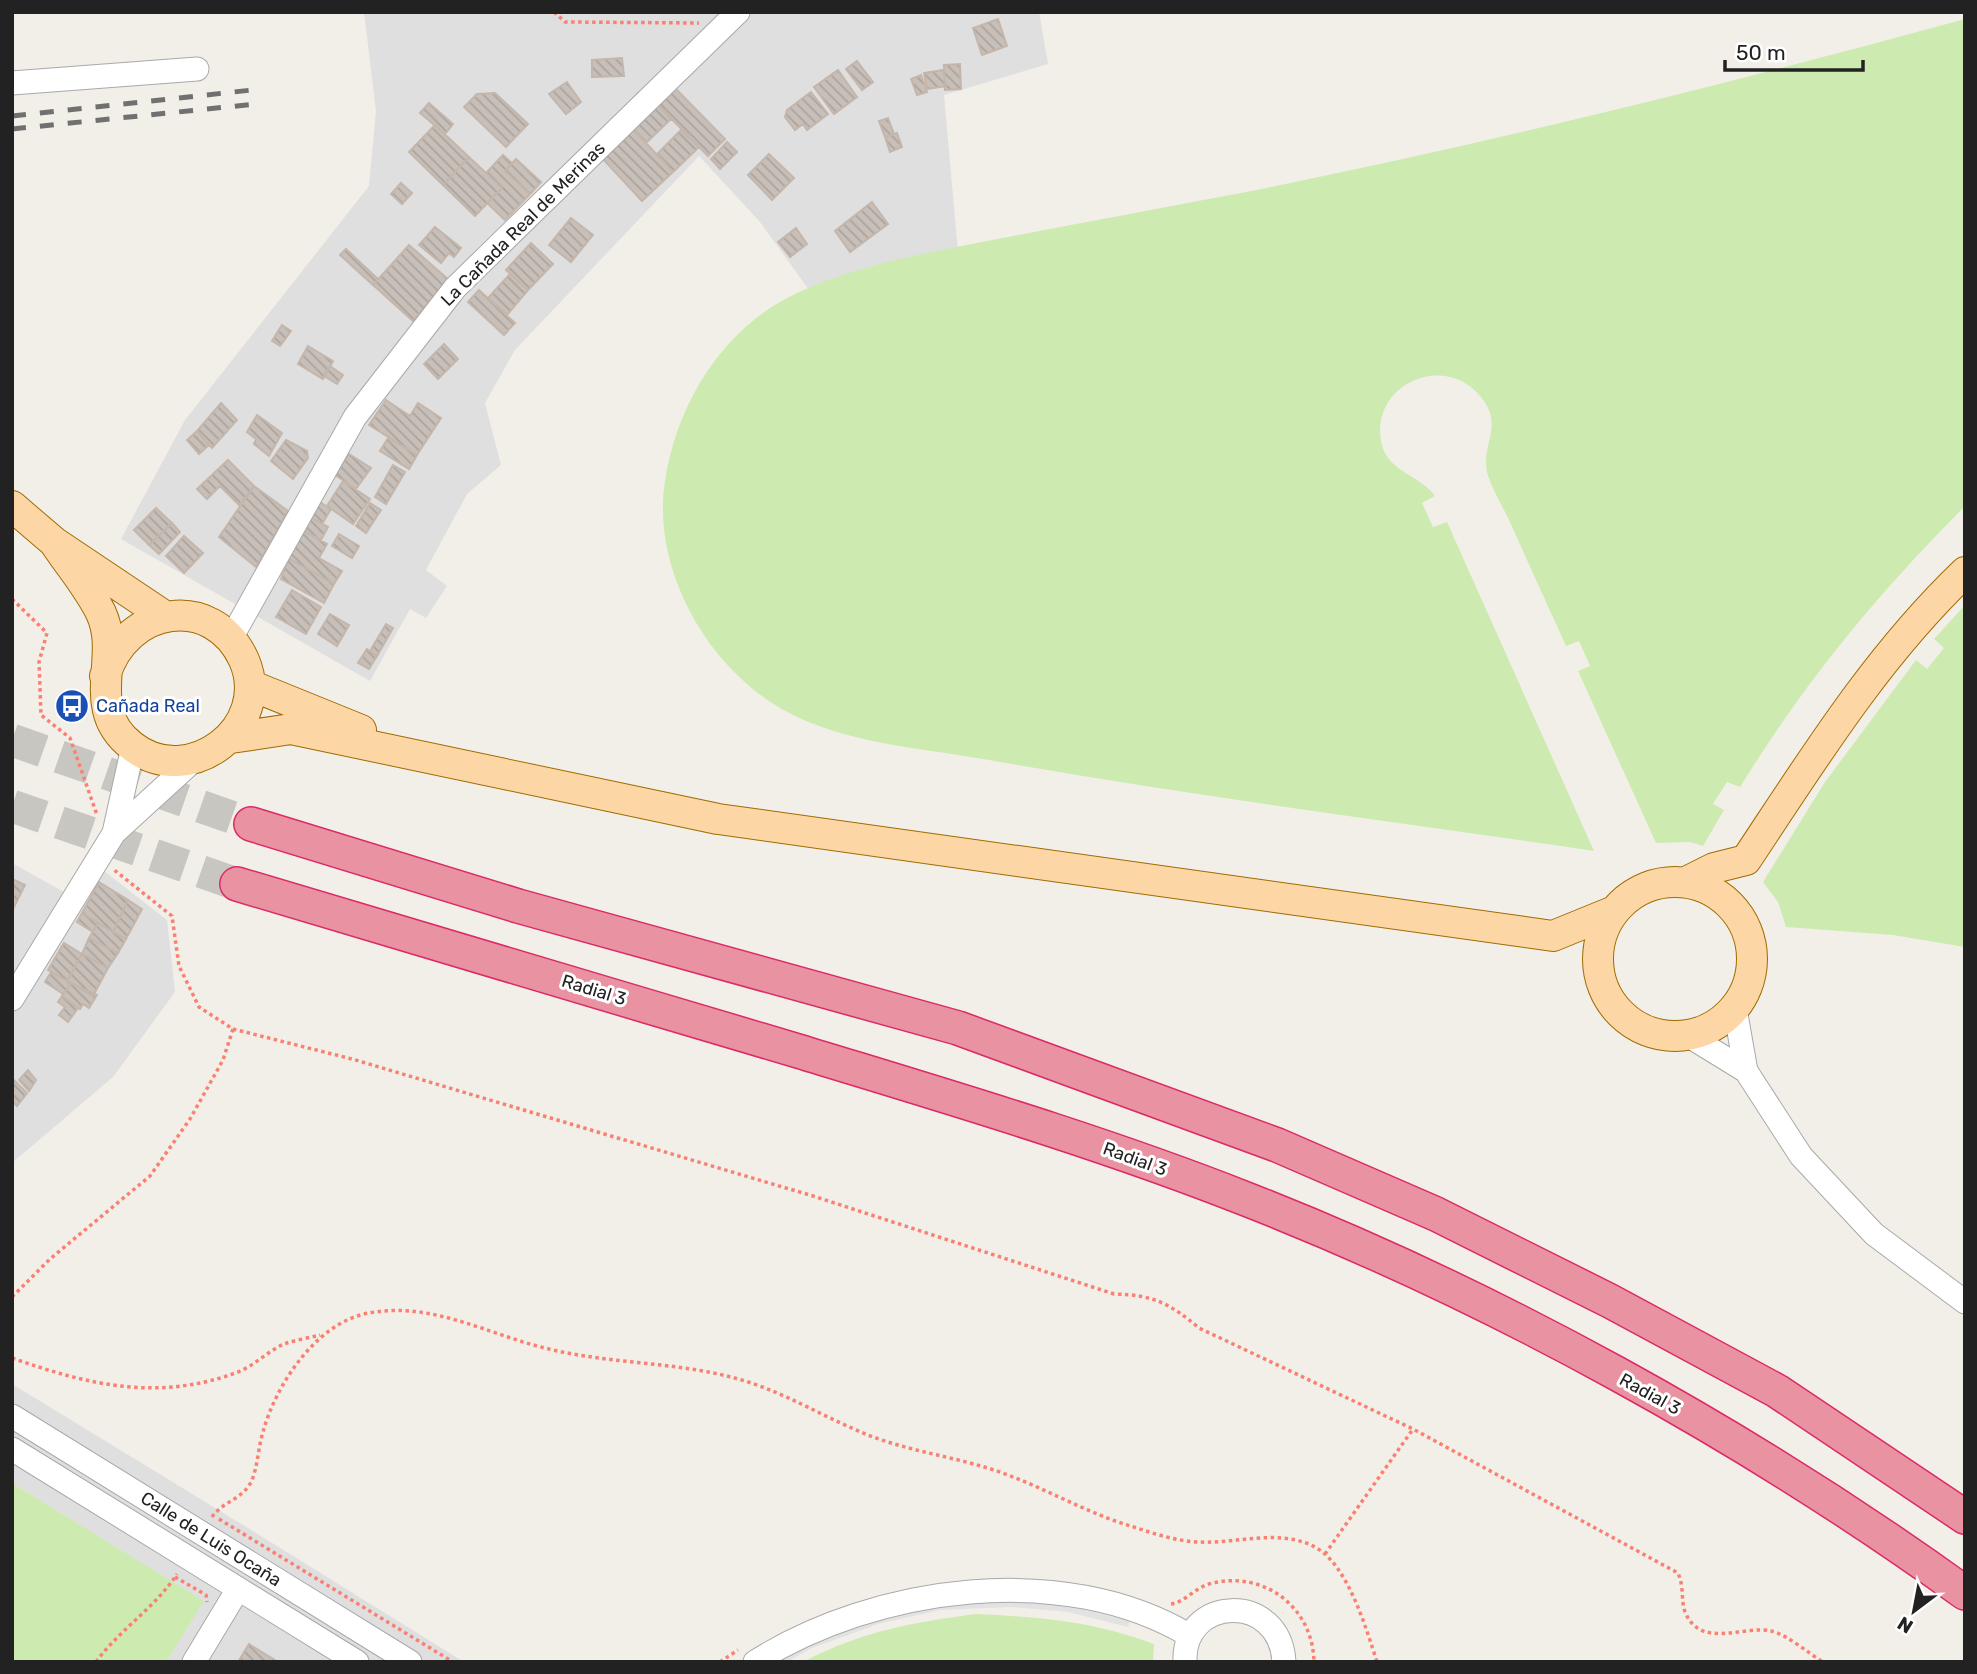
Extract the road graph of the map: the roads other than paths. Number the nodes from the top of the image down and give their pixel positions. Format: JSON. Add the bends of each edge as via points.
{"nodes":[{"id":1,"x":732,"y":18,"type":"edge"},
{"id":2,"x":197,"y":69,"type":"dead end"},
{"id":3,"x":12,"y":83,"type":"edge"},
{"id":4,"x":12,"y":506,"type":"edge"},
{"id":5,"x":54,"y":542,"type":"junction"},
{"id":6,"x":1965,"y":572,"type":"edge"},
{"id":7,"x":166,"y":617,"type":"junction"},
{"id":8,"x":230,"y":639,"type":"junction"},
{"id":9,"x":105,"y":676,"type":"junction"},
{"id":10,"x":250,"y":685,"type":"junction"},
{"id":11,"x":231,"y":738,"type":"junction"},
{"id":12,"x":133,"y":747,"type":"junction"},
{"id":13,"x":195,"y":759,"type":"junction"},
{"id":14,"x":478,"y":767,"type":"junction"},
{"id":15,"x":251,"y":824,"type":"tunnel mouth"},
{"id":16,"x":107,"y":845,"type":"junction"},
{"id":17,"x":1746,"y":860,"type":"junction"},
{"id":18,"x":1686,"y":882,"type":"junction"},
{"id":19,"x":237,"y":884,"type":"tunnel mouth"},
{"id":20,"x":1612,"y":912,"type":"junction"},
{"id":21,"x":1741,"y":919,"type":"junction"},
{"id":22,"x":1553,"y":936,"type":"junction"},
{"id":23,"x":1599,"y":977,"type":"junction"},
{"id":24,"x":12,"y":999,"type":"edge"},
{"id":25,"x":1735,"y":1009,"type":"junction"},
{"id":26,"x":1689,"y":1036,"type":"junction"},
{"id":27,"x":1746,"y":1071,"type":"junction"},
{"id":28,"x":1965,"y":1302,"type":"edge"},
{"id":29,"x":12,"y":1416,"type":"edge"},
{"id":30,"x":12,"y":1449,"type":"edge"},
{"id":31,"x":1965,"y":1517,"type":"edge"},
{"id":32,"x":239,"y":1589,"type":"junction"},
{"id":33,"x":1965,"y":1593,"type":"edge"},
{"id":34,"x":1190,"y":1636,"type":"junction"},
{"id":35,"x":194,"y":1662,"type":"edge"},
{"id":36,"x":357,"y":1662,"type":"edge"},
{"id":37,"x":410,"y":1662,"type":"edge"},
{"id":38,"x":755,"y":1662,"type":"edge"},
{"id":39,"x":1185,"y":1662,"type":"edge"},
{"id":40,"x":1284,"y":1662,"type":"edge"}],
"edges":[{"from":1,"to":8,"type":"street","name":"La Cañada Real de Merinas","via":[[455,288],[355,417]]},
{"from":2,"to":3,"type":"street"},
{"from":4,"to":5,"type":"main road"},
{"from":5,"to":7,"type":"main road"},
{"from":5,"to":9,"type":"main road","via":[[101,613],[107,639]]},
{"from":6,"to":17,"type":"main road","via":[[1858,692]]},
{"from":7,"to":8,"type":"main road","via":[[190,617],[212,625]]},
{"from":7,"to":9,"type":"main road","via":[[141,626],[120,643]]},
{"from":8,"to":10,"type":"main road","via":[[244,661]]},
{"from":9,"to":12,"type":"main road","via":[[109,715]]},
{"from":10,"to":11,"type":"main road","via":[[242,722]]},
{"from":10,"to":14,"type":"main road","via":[[379,736]]},
{"from":11,"to":13,"type":"main road"},
{"from":11,"to":14,"type":"main road","via":[[291,729]]},
{"from":12,"to":13,"type":"main road","via":[[174,762]]},
{"from":12,"to":16,"type":"street"},
{"from":13,"to":16,"type":"street"},
{"from":14,"to":22,"type":"main road","via":[[719,819]]},
{"from":15,"to":31,"type":"highway","via":[[518,906],[958,1028],[1277,1144],[1436,1214],[1777,1391]]},
{"from":16,"to":24,"type":"street"},
{"from":17,"to":18,"type":"main road","via":[[1714,868]]},
{"from":17,"to":21,"type":"main road"},
{"from":18,"to":20,"type":"main road","via":[[1645,887]]},
{"from":18,"to":21,"type":"main road","via":[[1718,895]]},
{"from":19,"to":33,"type":"highway","name":"Radial 3","via":[[1034,1122],[1248,1200],[1444,1286],[1660,1398],[1890,1539]]},
{"from":20,"to":22,"type":"main road"},
{"from":20,"to":23,"type":"main road","via":[[1599,943]]},
{"from":21,"to":25,"type":"main road","via":[[1751,941],[1753,964],[1744,996]]},
{"from":22,"to":23,"type":"main road"},
{"from":23,"to":26,"type":"main road","via":[[1609,1001],[1627,1020],[1667,1037]]},
{"from":25,"to":26,"type":"main road","via":[[1714,1027]]},
{"from":25,"to":27,"type":"street"},
{"from":26,"to":27,"type":"street"},
{"from":27,"to":28,"type":"street","via":[[1801,1156],[1874,1234]]},
{"from":29,"to":37,"type":"street","name":"Calle de Luis Ocaña"},
{"from":30,"to":32,"type":"street","name":"Calle de Luis Ocaña"},
{"from":32,"to":35,"type":"street"},
{"from":32,"to":36,"type":"street","name":"Calle de Luis Ocaña"},
{"from":34,"to":38,"type":"street","via":[[1145,1615],[1090,1600],[977,1591],[934,1595],[859,1613],[813,1630]]},
{"from":34,"to":39,"type":"street"},
{"from":34,"to":40,"type":"street","via":[[1217,1612],[1253,1613],[1280,1638]]}]}
